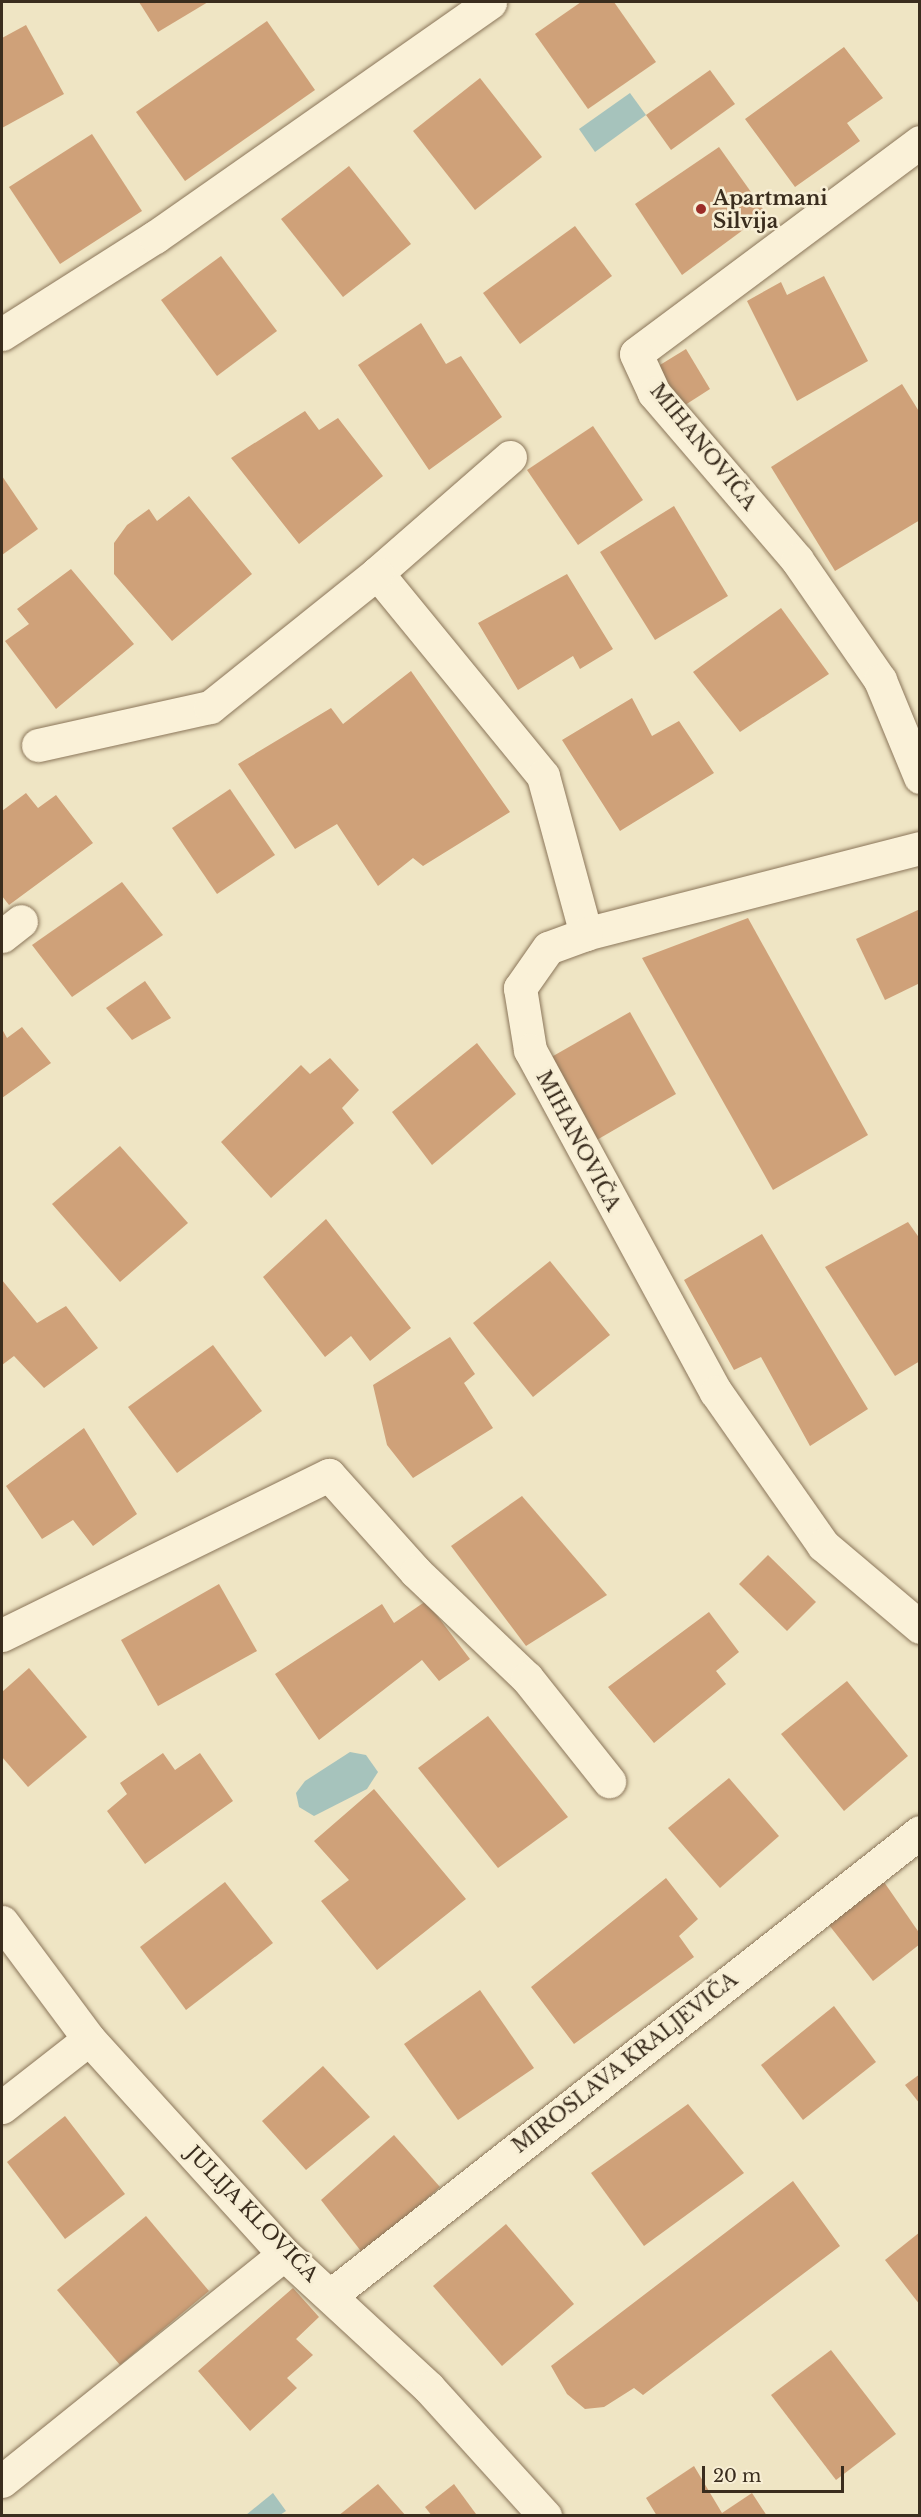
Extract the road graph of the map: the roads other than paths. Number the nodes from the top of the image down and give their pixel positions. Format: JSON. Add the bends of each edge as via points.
{"nodes":[{"id":1,"x":490,"y":2,"type":"edge"},
{"id":2,"x":920,"y":142,"type":"edge"},
{"id":3,"x":2,"y":334,"type":"edge"},
{"id":4,"x":510,"y":457,"type":"dead end"},
{"id":5,"x":376,"y":573,"type":"junction"},
{"id":6,"x":38,"y":745,"type":"dead end"},
{"id":7,"x":920,"y":777,"type":"edge"},
{"id":8,"x":920,"y":848,"type":"edge"},
{"id":9,"x":586,"y":934,"type":"junction"},
{"id":10,"x":920,"y":1627,"type":"edge"},
{"id":11,"x":2,"y":1635,"type":"edge"},
{"id":12,"x":609,"y":1781,"type":"dead end"},
{"id":13,"x":920,"y":1832,"type":"edge"},
{"id":14,"x":2,"y":1922,"type":"edge"},
{"id":15,"x":89,"y":2039,"type":"junction"},
{"id":16,"x":2,"y":2107,"type":"edge"},
{"id":17,"x":284,"y":2254,"type":"junction"},
{"id":18,"x":331,"y":2295,"type":"junction"},
{"id":19,"x":2,"y":2481,"type":"edge"},
{"id":20,"x":545,"y":2516,"type":"edge"}],
"edges":[{"from":1,"to":3,"type":"street","via":[[155,237]]},
{"from":2,"to":7,"type":"street","name":"MIHANOVIČA","via":[[626,364],[797,560],[880,680]]},
{"from":4,"to":5,"type":"street"},
{"from":5,"to":6,"type":"street","via":[[210,707]]},
{"from":5,"to":9,"type":"street","via":[[543,776]]},
{"from":8,"to":9,"type":"street","name":"MIHANOVIČA"},
{"from":9,"to":10,"type":"street","name":"MIHANOVIČA","via":[[548,948],[520,988],[530,1050],[716,1392],[823,1545]]},
{"from":11,"to":12,"type":"street","via":[[328,1475],[416,1572],[527,1678]]},
{"from":13,"to":18,"type":"street","name":"MIROSLAVA KRALJEVIČA"},
{"from":14,"to":15,"type":"street","name":"JULIJA KLOVIĆA"},
{"from":15,"to":16,"type":"street"},
{"from":15,"to":17,"type":"street","name":"JULIJA KLOVIĆA"},
{"from":17,"to":18,"type":"street","name":"JULIJA KLOVIĆA"},
{"from":17,"to":19,"type":"street"},
{"from":18,"to":20,"type":"street","name":"JULIJA KLOVIĆA","via":[[429,2388]]}]}
